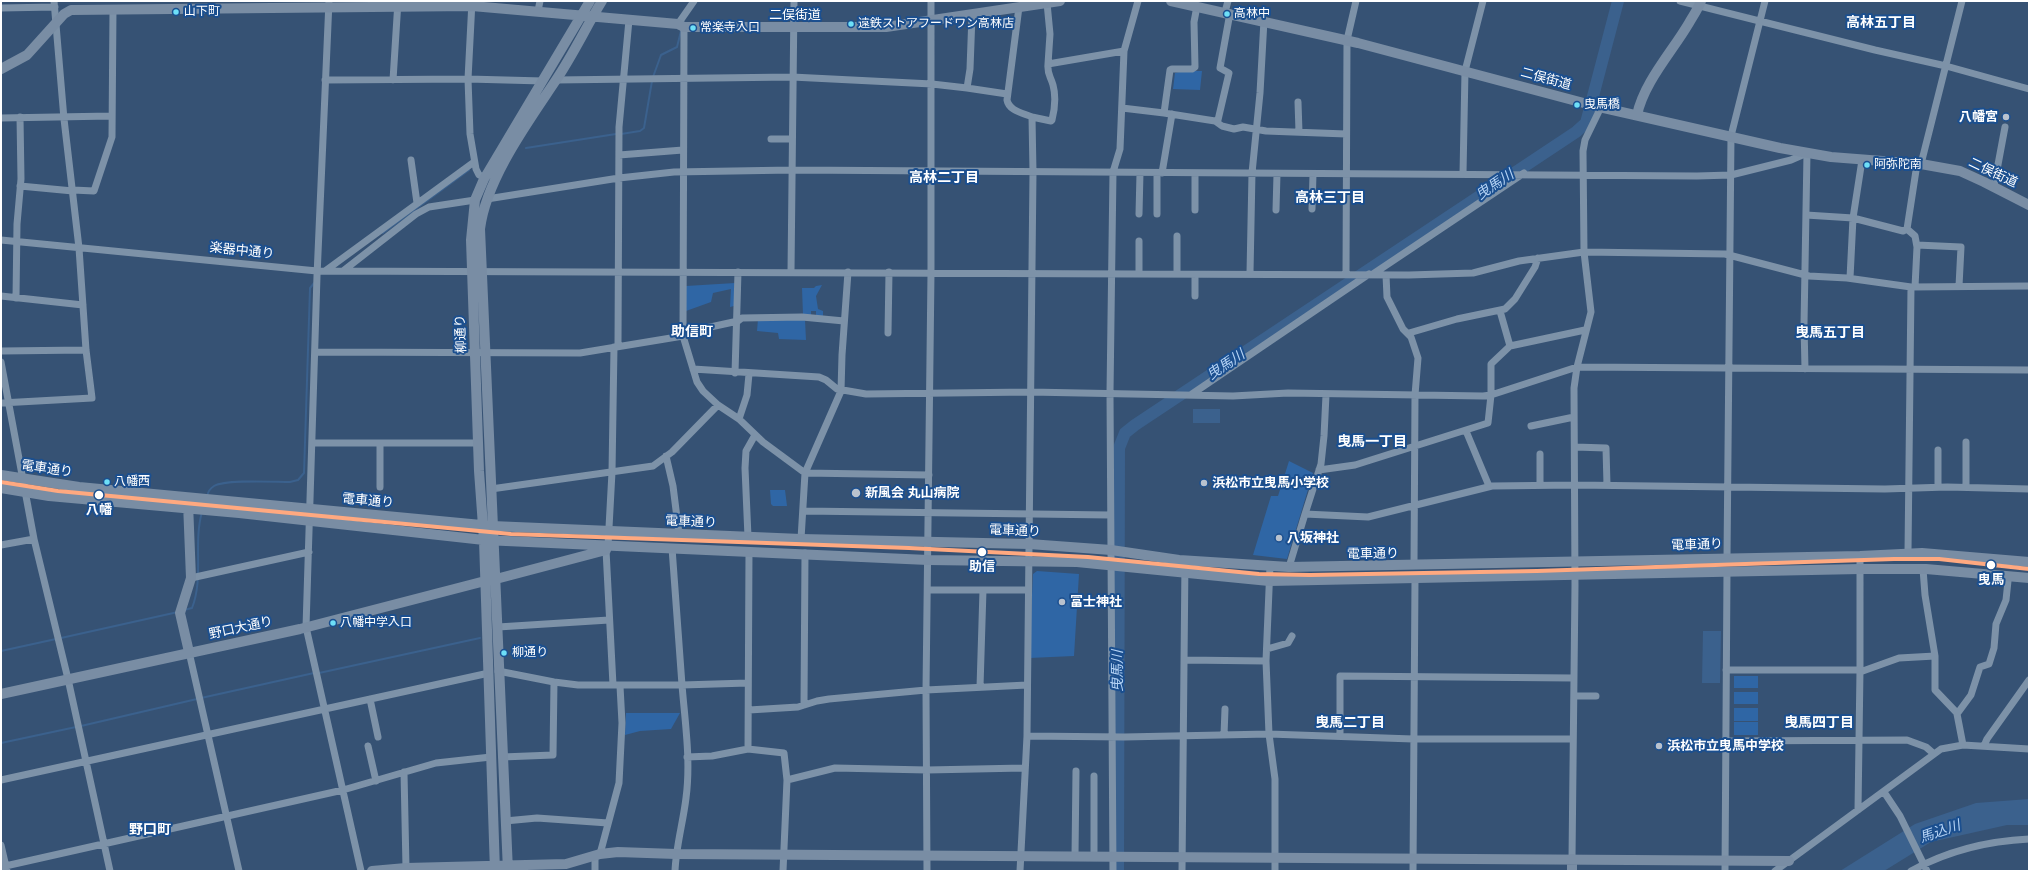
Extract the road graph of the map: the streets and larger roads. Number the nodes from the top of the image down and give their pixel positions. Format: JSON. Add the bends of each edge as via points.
{"nodes":[{"id":1,"x":590,"y":1,"type":"edge"},
{"id":2,"x":602,"y":1,"type":"edge"},
{"id":3,"x":694,"y":1,"type":"edge"},
{"id":4,"x":794,"y":1,"type":"edge"},
{"id":5,"x":931,"y":1,"type":"edge"},
{"id":6,"x":1060,"y":1,"type":"edge"},
{"id":7,"x":1138,"y":1,"type":"edge"},
{"id":8,"x":1171,"y":1,"type":"edge"},
{"id":9,"x":1228,"y":1,"type":"edge"},
{"id":10,"x":1356,"y":1,"type":"edge"},
{"id":11,"x":1483,"y":1,"type":"edge"},
{"id":12,"x":1680,"y":1,"type":"edge"},
{"id":13,"x":1765,"y":1,"type":"edge"},
{"id":14,"x":1962,"y":1,"type":"edge"},
{"id":15,"x":472,"y":3,"type":"edge"},
{"id":16,"x":1047,"y":3,"type":"junction"},
{"id":17,"x":1700,"y":3,"type":"edge"},
{"id":18,"x":54,"y":4,"type":"edge"},
{"id":19,"x":262,"y":4,"type":"edge"},
{"id":20,"x":329,"y":4,"type":"edge"},
{"id":21,"x":361,"y":4,"type":"edge"},
{"id":22,"x":397,"y":4,"type":"edge"},
{"id":23,"x":156,"y":5,"type":"edge"},
{"id":24,"x":539,"y":6,"type":"edge"},
{"id":25,"x":1197,"y":6,"type":"junction"},
{"id":26,"x":1019,"y":7,"type":"junction"},
{"id":27,"x":1,"y":8,"type":"edge"},
{"id":28,"x":113,"y":9,"type":"junction"},
{"id":29,"x":1228,"y":13,"type":"junction"},
{"id":30,"x":972,"y":15,"type":"junction"},
{"id":31,"x":581,"y":16,"type":"junction"},
{"id":32,"x":592,"y":17,"type":"junction"},
{"id":33,"x":629,"y":20,"type":"junction"},
{"id":34,"x":1264,"y":20,"type":"junction"},
{"id":35,"x":931,"y":21,"type":"junction"},
{"id":36,"x":1760,"y":21,"type":"junction"},
{"id":37,"x":56,"y":23,"type":"junction"},
{"id":38,"x":681,"y":26,"type":"junction"},
{"id":39,"x":794,"y":28,"type":"junction"},
{"id":40,"x":1347,"y":40,"type":"junction"},
{"id":41,"x":1124,"y":51,"type":"junction"},
{"id":42,"x":1048,"y":64,"type":"junction"},
{"id":43,"x":1946,"y":66,"type":"junction"},
{"id":44,"x":1,"y":69,"type":"edge"},
{"id":45,"x":1464,"y":71,"type":"junction"},
{"id":46,"x":792,"y":77,"type":"junction"},
{"id":47,"x":468,"y":79,"type":"junction"},
{"id":48,"x":623,"y":79,"type":"junction"},
{"id":49,"x":325,"y":80,"type":"junction"},
{"id":50,"x":393,"y":80,"type":"junction"},
{"id":51,"x":556,"y":80,"type":"junction"},
{"id":52,"x":685,"y":80,"type":"junction"},
{"id":53,"x":543,"y":81,"type":"junction"},
{"id":54,"x":932,"y":84,"type":"junction"},
{"id":55,"x":967,"y":88,"type":"junction"},
{"id":56,"x":2029,"y":89,"type":"edge"},
{"id":57,"x":1007,"y":94,"type":"junction"},
{"id":58,"x":1298,"y":102,"type":"dead end"},
{"id":59,"x":1594,"y":105,"type":"junction"},
{"id":60,"x":1122,"y":108,"type":"junction"},
{"id":61,"x":1164,"y":113,"type":"junction"},
{"id":62,"x":1172,"y":114,"type":"junction"},
{"id":63,"x":1637,"y":115,"type":"junction"},
{"id":64,"x":112,"y":116,"type":"junction"},
{"id":65,"x":20,"y":117,"type":"junction"},
{"id":66,"x":1032,"y":117,"type":"junction"},
{"id":67,"x":1,"y":118,"type":"edge"},
{"id":68,"x":64,"y":118,"type":"junction"},
{"id":69,"x":1215,"y":121,"type":"junction"},
{"id":70,"x":2005,"y":127,"type":"dead end"},
{"id":71,"x":1256,"y":130,"type":"junction"},
{"id":72,"x":1299,"y":132,"type":"junction"},
{"id":73,"x":1346,"y":134,"type":"junction"},
{"id":74,"x":1731,"y":136,"type":"junction"},
{"id":75,"x":771,"y":139,"type":"dead end"},
{"id":76,"x":792,"y":139,"type":"junction"},
{"id":77,"x":683,"y":150,"type":"junction"},
{"id":78,"x":1807,"y":153,"type":"junction"},
{"id":79,"x":619,"y":155,"type":"junction"},
{"id":80,"x":411,"y":160,"type":"dead end"},
{"id":81,"x":1862,"y":160,"type":"junction"},
{"id":82,"x":474,"y":162,"type":"junction"},
{"id":83,"x":1919,"y":164,"type":"junction"},
{"id":84,"x":792,"y":170,"type":"junction"},
{"id":85,"x":684,"y":171,"type":"junction"},
{"id":86,"x":931,"y":171,"type":"junction"},
{"id":87,"x":1033,"y":172,"type":"junction"},
{"id":88,"x":1112,"y":172,"type":"junction"},
{"id":89,"x":1140,"y":173,"type":"junction"},
{"id":90,"x":1160,"y":173,"type":"junction"},
{"id":91,"x":1195,"y":173,"type":"junction"},
{"id":92,"x":1252,"y":173,"type":"junction"},
{"id":93,"x":1522,"y":173,"type":"junction"},
{"id":94,"x":1277,"y":174,"type":"junction"},
{"id":95,"x":1313,"y":174,"type":"junction"},
{"id":96,"x":1347,"y":174,"type":"junction"},
{"id":97,"x":1463,"y":174,"type":"junction"},
{"id":98,"x":1583,"y":174,"type":"junction"},
{"id":99,"x":1731,"y":175,"type":"junction"},
{"id":100,"x":485,"y":177,"type":"junction"},
{"id":101,"x":619,"y":178,"type":"junction"},
{"id":102,"x":20,"y":186,"type":"junction"},
{"id":103,"x":1994,"y":186,"type":"junction"},
{"id":104,"x":73,"y":190,"type":"junction"},
{"id":105,"x":487,"y":199,"type":"junction"},
{"id":106,"x":475,"y":200,"type":"junction"},
{"id":107,"x":417,"y":203,"type":"junction"},
{"id":108,"x":2029,"y":205,"type":"edge"},
{"id":109,"x":1312,"y":208,"type":"dead end"},
{"id":110,"x":1195,"y":210,"type":"dead end"},
{"id":111,"x":1276,"y":210,"type":"dead end"},
{"id":112,"x":1139,"y":214,"type":"dead end"},
{"id":113,"x":1157,"y":214,"type":"dead end"},
{"id":114,"x":1806,"y":214,"type":"junction"},
{"id":115,"x":1853,"y":218,"type":"junction"},
{"id":116,"x":1907,"y":229,"type":"junction"},
{"id":117,"x":1177,"y":236,"type":"dead end"},
{"id":118,"x":1,"y":240,"type":"edge"},
{"id":119,"x":1139,"y":241,"type":"dead end"},
{"id":120,"x":17,"y":242,"type":"junction"},
{"id":121,"x":1917,"y":246,"type":"junction"},
{"id":122,"x":80,"y":248,"type":"junction"},
{"id":123,"x":1584,"y":252,"type":"junction"},
{"id":124,"x":1730,"y":255,"type":"junction"},
{"id":125,"x":1538,"y":258,"type":"junction"},
{"id":126,"x":477,"y":270,"type":"junction"},
{"id":127,"x":325,"y":271,"type":"junction"},
{"id":128,"x":343,"y":271,"type":"junction"},
{"id":129,"x":619,"y":271,"type":"junction"},
{"id":130,"x":683,"y":272,"type":"junction"},
{"id":131,"x":738,"y":272,"type":"junction"},
{"id":132,"x":791,"y":272,"type":"junction"},
{"id":133,"x":848,"y":272,"type":"junction"},
{"id":134,"x":889,"y":272,"type":"junction"},
{"id":135,"x":931,"y":273,"type":"junction"},
{"id":136,"x":1031,"y":273,"type":"junction"},
{"id":137,"x":1111,"y":273,"type":"junction"},
{"id":138,"x":1139,"y":273,"type":"junction"},
{"id":139,"x":1250,"y":273,"type":"junction"},
{"id":140,"x":1177,"y":274,"type":"junction"},
{"id":141,"x":1346,"y":274,"type":"junction"},
{"id":142,"x":1370,"y":274,"type":"junction"},
{"id":143,"x":1195,"y":275,"type":"junction"},
{"id":144,"x":1386,"y":275,"type":"junction"},
{"id":145,"x":1805,"y":275,"type":"junction"},
{"id":146,"x":317,"y":277,"type":"junction"},
{"id":147,"x":1850,"y":278,"type":"junction"},
{"id":148,"x":1959,"y":286,"type":"junction"},
{"id":149,"x":2029,"y":286,"type":"edge"},
{"id":150,"x":1912,"y":287,"type":"junction"},
{"id":151,"x":1,"y":296,"type":"edge"},
{"id":152,"x":1195,"y":296,"type":"dead end"},
{"id":153,"x":16,"y":298,"type":"junction"},
{"id":154,"x":83,"y":305,"type":"junction"},
{"id":155,"x":1500,"y":311,"type":"junction"},
{"id":156,"x":738,"y":321,"type":"junction"},
{"id":157,"x":844,"y":321,"type":"junction"},
{"id":158,"x":1586,"y":330,"type":"junction"},
{"id":159,"x":888,"y":333,"type":"dead end"},
{"id":160,"x":1409,"y":333,"type":"junction"},
{"id":161,"x":683,"y":335,"type":"junction"},
{"id":162,"x":616,"y":346,"type":"junction"},
{"id":163,"x":1510,"y":346,"type":"junction"},
{"id":164,"x":86,"y":350,"type":"junction"},
{"id":165,"x":1,"y":351,"type":"edge"},
{"id":166,"x":315,"y":352,"type":"junction"},
{"id":167,"x":480,"y":352,"type":"junction"},
{"id":168,"x":1,"y":362,"type":"edge"},
{"id":169,"x":1577,"y":367,"type":"junction"},
{"id":170,"x":1729,"y":368,"type":"junction"},
{"id":171,"x":693,"y":369,"type":"junction"},
{"id":172,"x":1805,"y":369,"type":"junction"},
{"id":173,"x":1911,"y":369,"type":"junction"},
{"id":174,"x":2029,"y":370,"type":"edge"},
{"id":175,"x":735,"y":373,"type":"junction"},
{"id":176,"x":749,"y":374,"type":"junction"},
{"id":177,"x":841,"y":391,"type":"junction"},
{"id":178,"x":1030,"y":392,"type":"junction"},
{"id":179,"x":1110,"y":392,"type":"junction"},
{"id":180,"x":929,"y":393,"type":"junction"},
{"id":181,"x":1191,"y":394,"type":"junction"},
{"id":182,"x":1326,"y":395,"type":"junction"},
{"id":183,"x":1415,"y":395,"type":"junction"},
{"id":184,"x":1492,"y":395,"type":"junction"},
{"id":185,"x":5,"y":403,"type":"edge"},
{"id":186,"x":718,"y":405,"type":"junction"},
{"id":187,"x":1574,"y":417,"type":"junction"},
{"id":188,"x":739,"y":419,"type":"junction"},
{"id":189,"x":1531,"y":426,"type":"dead end"},
{"id":190,"x":1466,"y":431,"type":"junction"},
{"id":191,"x":755,"y":435,"type":"junction"},
{"id":192,"x":1966,"y":442,"type":"dead end"},
{"id":193,"x":313,"y":443,"type":"junction"},
{"id":194,"x":380,"y":443,"type":"junction"},
{"id":195,"x":479,"y":443,"type":"junction"},
{"id":196,"x":1415,"y":446,"type":"junction"},
{"id":197,"x":1574,"y":447,"type":"junction"},
{"id":198,"x":1938,"y":450,"type":"dead end"},
{"id":199,"x":1540,"y":454,"type":"dead end"},
{"id":200,"x":666,"y":456,"type":"junction"},
{"id":201,"x":1319,"y":470,"type":"junction"},
{"id":202,"x":612,"y":472,"type":"junction"},
{"id":203,"x":805,"y":473,"type":"junction"},
{"id":204,"x":1,"y":475,"type":"edge"},
{"id":205,"x":929,"y":475,"type":"junction"},
{"id":206,"x":24,"y":479,"type":"junction"},
{"id":207,"x":1540,"y":485,"type":"junction"},
{"id":208,"x":1575,"y":485,"type":"junction"},
{"id":209,"x":1607,"y":485,"type":"junction"},
{"id":210,"x":1488,"y":486,"type":"junction"},
{"id":211,"x":380,"y":487,"type":"dead end"},
{"id":212,"x":1938,"y":487,"type":"junction"},
{"id":213,"x":1966,"y":487,"type":"junction"},
{"id":214,"x":1,"y":488,"type":"edge"},
{"id":215,"x":1728,"y":488,"type":"junction"},
{"id":216,"x":1909,"y":488,"type":"junction"},
{"id":217,"x":491,"y":489,"type":"junction"},
{"id":218,"x":2029,"y":489,"type":"edge"},
{"id":219,"x":24,"y":492,"type":"junction"},
{"id":220,"x":188,"y":497,"type":"junction"},
{"id":221,"x":1415,"y":506,"type":"junction"},
{"id":222,"x":310,"y":508,"type":"junction"},
{"id":223,"x":188,"y":509,"type":"junction"},
{"id":224,"x":803,"y":511,"type":"junction"},
{"id":225,"x":929,"y":513,"type":"junction"},
{"id":226,"x":1029,"y":514,"type":"junction"},
{"id":227,"x":1305,"y":514,"type":"junction"},
{"id":228,"x":1110,"y":515,"type":"junction"},
{"id":229,"x":310,"y":521,"type":"junction"},
{"id":230,"x":488,"y":526,"type":"junction"},
{"id":231,"x":608,"y":531,"type":"junction"},
{"id":232,"x":679,"y":534,"type":"junction"},
{"id":233,"x":748,"y":537,"type":"junction"},
{"id":234,"x":34,"y":539,"type":"junction"},
{"id":235,"x":801,"y":539,"type":"junction"},
{"id":236,"x":489,"y":540,"type":"junction"},
{"id":237,"x":929,"y":543,"type":"junction"},
{"id":238,"x":1029,"y":544,"type":"junction"},
{"id":239,"x":1,"y":545,"type":"edge"},
{"id":240,"x":607,"y":548,"type":"junction"},
{"id":241,"x":672,"y":548,"type":"junction"},
{"id":242,"x":749,"y":551,"type":"junction"},
{"id":243,"x":1116,"y":551,"type":"junction"},
{"id":244,"x":309,"y":552,"type":"junction"},
{"id":245,"x":1908,"y":552,"type":"junction"},
{"id":246,"x":806,"y":553,"type":"junction"},
{"id":247,"x":1860,"y":556,"type":"junction"},
{"id":248,"x":1727,"y":557,"type":"junction"},
{"id":249,"x":928,"y":560,"type":"junction"},
{"id":250,"x":1185,"y":560,"type":"junction"},
{"id":251,"x":1574,"y":561,"type":"junction"},
{"id":252,"x":1028,"y":562,"type":"junction"},
{"id":253,"x":2029,"y":562,"type":"edge"},
{"id":254,"x":1414,"y":565,"type":"junction"},
{"id":255,"x":1116,"y":566,"type":"junction"},
{"id":256,"x":1270,"y":566,"type":"junction"},
{"id":257,"x":1289,"y":567,"type":"junction"},
{"id":258,"x":1860,"y":569,"type":"junction"},
{"id":259,"x":1923,"y":569,"type":"junction"},
{"id":260,"x":1727,"y":571,"type":"junction"},
{"id":261,"x":1574,"y":574,"type":"junction"},
{"id":262,"x":1184,"y":575,"type":"junction"},
{"id":263,"x":191,"y":578,"type":"junction"},
{"id":264,"x":2029,"y":578,"type":"edge"},
{"id":265,"x":496,"y":579,"type":"junction"},
{"id":266,"x":1415,"y":579,"type":"junction"},
{"id":267,"x":485,"y":581,"type":"junction"},
{"id":268,"x":1269,"y":581,"type":"junction"},
{"id":269,"x":2008,"y":581,"type":"dead end"},
{"id":270,"x":928,"y":590,"type":"junction"},
{"id":271,"x":983,"y":590,"type":"junction"},
{"id":272,"x":1028,"y":590,"type":"junction"},
{"id":273,"x":609,"y":620,"type":"junction"},
{"id":274,"x":306,"y":627,"type":"junction"},
{"id":275,"x":498,"y":628,"type":"junction"},
{"id":276,"x":1292,"y":636,"type":"dead end"},
{"id":277,"x":1267,"y":649,"type":"junction"},
{"id":278,"x":189,"y":652,"type":"junction"},
{"id":279,"x":1934,"y":656,"type":"junction"},
{"id":280,"x":1185,"y":660,"type":"junction"},
{"id":281,"x":1266,"y":662,"type":"junction"},
{"id":282,"x":1726,"y":670,"type":"junction"},
{"id":283,"x":1860,"y":671,"type":"junction"},
{"id":284,"x":494,"y":672,"type":"junction"},
{"id":285,"x":1414,"y":677,"type":"junction"},
{"id":286,"x":1573,"y":678,"type":"junction"},
{"id":287,"x":68,"y":679,"type":"junction"},
{"id":288,"x":2029,"y":680,"type":"edge"},
{"id":289,"x":554,"y":682,"type":"junction"},
{"id":290,"x":748,"y":683,"type":"junction"},
{"id":291,"x":1027,"y":684,"type":"junction"},
{"id":292,"x":682,"y":685,"type":"junction"},
{"id":293,"x":616,"y":686,"type":"junction"},
{"id":294,"x":980,"y":687,"type":"junction"},
{"id":295,"x":926,"y":690,"type":"junction"},
{"id":296,"x":1,"y":694,"type":"edge"},
{"id":297,"x":1574,"y":696,"type":"junction"},
{"id":298,"x":1596,"y":696,"type":"dead end"},
{"id":299,"x":370,"y":699,"type":"junction"},
{"id":300,"x":804,"y":705,"type":"junction"},
{"id":301,"x":325,"y":709,"type":"junction"},
{"id":302,"x":1225,"y":709,"type":"dead end"},
{"id":303,"x":749,"y":710,"type":"junction"},
{"id":304,"x":1957,"y":713,"type":"junction"},
{"id":305,"x":1269,"y":734,"type":"junction"},
{"id":306,"x":208,"y":735,"type":"junction"},
{"id":307,"x":1184,"y":735,"type":"junction"},
{"id":308,"x":1224,"y":735,"type":"junction"},
{"id":309,"x":1026,"y":736,"type":"junction"},
{"id":310,"x":1340,"y":736,"type":"junction"},
{"id":311,"x":378,"y":737,"type":"dead end"},
{"id":312,"x":1113,"y":737,"type":"junction"},
{"id":313,"x":1413,"y":739,"type":"junction"},
{"id":314,"x":1573,"y":740,"type":"junction"},
{"id":315,"x":1858,"y":740,"type":"junction"},
{"id":316,"x":1726,"y":741,"type":"junction"},
{"id":317,"x":1963,"y":745,"type":"junction"},
{"id":318,"x":368,"y":746,"type":"dead end"},
{"id":319,"x":1984,"y":746,"type":"junction"},
{"id":320,"x":748,"y":749,"type":"junction"},
{"id":321,"x":2029,"y":749,"type":"edge"},
{"id":322,"x":1934,"y":754,"type":"junction"},
{"id":323,"x":491,"y":757,"type":"junction"},
{"id":324,"x":502,"y":757,"type":"junction"},
{"id":325,"x":687,"y":757,"type":"junction"},
{"id":326,"x":86,"y":761,"type":"junction"},
{"id":327,"x":1024,"y":768,"type":"junction"},
{"id":328,"x":927,"y":770,"type":"junction"},
{"id":329,"x":1076,"y":771,"type":"dead end"},
{"id":330,"x":404,"y":772,"type":"junction"},
{"id":331,"x":1094,"y":776,"type":"dead end"},
{"id":332,"x":1,"y":780,"type":"edge"},
{"id":333,"x":787,"y":780,"type":"junction"},
{"id":334,"x":376,"y":781,"type":"junction"},
{"id":335,"x":343,"y":790,"type":"junction"},
{"id":336,"x":1884,"y":792,"type":"junction"},
{"id":337,"x":1858,"y":810,"type":"junction"},
{"id":338,"x":227,"y":817,"type":"junction"},
{"id":339,"x":505,"y":821,"type":"junction"},
{"id":340,"x":608,"y":823,"type":"junction"},
{"id":341,"x":2028,"y":840,"type":"edge"},
{"id":342,"x":104,"y":844,"type":"junction"},
{"id":343,"x":1,"y":845,"type":"edge"},
{"id":344,"x":676,"y":854,"type":"junction"},
{"id":345,"x":783,"y":854,"type":"junction"},
{"id":346,"x":927,"y":855,"type":"junction"},
{"id":347,"x":1021,"y":855,"type":"junction"},
{"id":348,"x":598,"y":856,"type":"junction"},
{"id":349,"x":1075,"y":856,"type":"junction"},
{"id":350,"x":1094,"y":856,"type":"junction"},
{"id":351,"x":1116,"y":856,"type":"junction"},
{"id":352,"x":1182,"y":856,"type":"junction"},
{"id":353,"x":1275,"y":857,"type":"junction"},
{"id":354,"x":1413,"y":858,"type":"junction"},
{"id":355,"x":1572,"y":859,"type":"junction"},
{"id":356,"x":1726,"y":860,"type":"junction"},
{"id":357,"x":1789,"y":861,"type":"junction"},
{"id":358,"x":1923,"y":863,"type":"junction"},
{"id":359,"x":4,"y":868,"type":"edge"},
{"id":360,"x":406,"y":868,"type":"junction"},
{"id":361,"x":495,"y":869,"type":"edge"},
{"id":362,"x":508,"y":869,"type":"edge"},
{"id":363,"x":110,"y":871,"type":"edge"},
{"id":364,"x":239,"y":871,"type":"edge"},
{"id":365,"x":361,"y":871,"type":"edge"},
{"id":366,"x":372,"y":871,"type":"edge"},
{"id":367,"x":595,"y":871,"type":"edge"},
{"id":368,"x":675,"y":871,"type":"edge"},
{"id":369,"x":783,"y":871,"type":"edge"},
{"id":370,"x":927,"y":871,"type":"edge"},
{"id":371,"x":1020,"y":871,"type":"edge"},
{"id":372,"x":1113,"y":871,"type":"edge"},
{"id":373,"x":1182,"y":871,"type":"edge"},
{"id":374,"x":1274,"y":871,"type":"edge"},
{"id":375,"x":1413,"y":871,"type":"edge"},
{"id":376,"x":1572,"y":871,"type":"edge"},
{"id":377,"x":1725,"y":871,"type":"edge"},
{"id":378,"x":1775,"y":871,"type":"edge"},
{"id":379,"x":1911,"y":871,"type":"edge"},
{"id":380,"x":1927,"y":871,"type":"edge"}],
"edges":[{"from":1,"to":31,"type":"street","name":"柳通り"},
{"from":2,"to":32,"type":"street","name":"柳通り"},
{"from":3,"to":38,"type":"street"},
{"from":4,"to":39,"type":"street"},
{"from":5,"to":35,"type":"street"},
{"from":6,"to":16,"type":"street","name":"二俣街道"},
{"from":7,"to":41,"type":"street"},
{"from":8,"to":25,"type":"street","name":"二俣街道"},
{"from":9,"to":29,"type":"street"},
{"from":10,"to":40,"type":"street"},
{"from":11,"to":45,"type":"street"},
{"from":12,"to":17,"type":"street"},
{"from":13,"to":36,"type":"street"},
{"from":14,"to":43,"type":"street"},
{"from":15,"to":22,"type":"street","name":"二俣街道"},
{"from":15,"to":24,"type":"street","name":"二俣街道"},
{"from":15,"to":47,"type":"street"},
{"from":16,"to":26,"type":"street","name":"二俣街道"},
{"from":16,"to":42,"type":"street","via":[[1050,34]]},
{"from":17,"to":36,"type":"street"},
{"from":17,"to":63,"type":"street","via":[[1675,48],[1646,89]]},
{"from":18,"to":27,"type":"street"},
{"from":18,"to":37,"type":"street"},
{"from":19,"to":20,"type":"street","name":"二俣街道"},
{"from":19,"to":23,"type":"street","name":"二俣街道"},
{"from":20,"to":21,"type":"street","name":"二俣街道"},
{"from":20,"to":49,"type":"street"},
{"from":21,"to":22,"type":"street","name":"二俣街道"},
{"from":22,"to":50,"type":"street"},
{"from":23,"to":28,"type":"street","name":"二俣街道"},
{"from":24,"to":31,"type":"street","name":"二俣街道"},
{"from":25,"to":29,"type":"street","name":"二俣街道"},
{"from":25,"to":61,"type":"street","via":[[1194,22],[1195,67],[1170,70]]},
{"from":26,"to":30,"type":"street","name":"二俣街道"},
{"from":26,"to":57,"type":"street"},
{"from":28,"to":37,"type":"street","name":"二俣街道","via":[[71,10]]},
{"from":28,"to":64,"type":"street"},
{"from":29,"to":34,"type":"street","name":"二俣街道"},
{"from":29,"to":69,"type":"street","via":[[1220,68],[1229,72],[1218,120]]},
{"from":30,"to":35,"type":"street","name":"二俣街道"},
{"from":30,"to":55,"type":"street"},
{"from":31,"to":32,"type":"street","name":"二俣街道"},
{"from":31,"to":53,"type":"street","name":"柳通り"},
{"from":32,"to":33,"type":"street","name":"二俣街道"},
{"from":32,"to":51,"type":"street","name":"柳通り"},
{"from":33,"to":38,"type":"street","name":"二俣街道"},
{"from":33,"to":48,"type":"street"},
{"from":34,"to":40,"type":"street","name":"二俣街道"},
{"from":34,"to":71,"type":"street"},
{"from":35,"to":39,"type":"street","name":"二俣街道","via":[[886,27]]},
{"from":35,"to":54,"type":"street"},
{"from":36,"to":43,"type":"street"},
{"from":36,"to":74,"type":"street"},
{"from":37,"to":44,"type":"street","name":"二俣街道","via":[[27,55]]},
{"from":37,"to":68,"type":"street"},
{"from":38,"to":39,"type":"street","name":"二俣街道"},
{"from":38,"to":52,"type":"street"},
{"from":39,"to":46,"type":"street"},
{"from":40,"to":45,"type":"street","name":"二俣街道"},
{"from":40,"to":73,"type":"street"},
{"from":41,"to":42,"type":"street"},
{"from":41,"to":60,"type":"street"},
{"from":42,"to":66,"type":"street","via":[[1047,73],[1055,98],[1052,120]]},
{"from":43,"to":56,"type":"street"},
{"from":43,"to":83,"type":"street"},
{"from":45,"to":59,"type":"street","name":"二俣街道"},
{"from":45,"to":97,"type":"street"},
{"from":46,"to":52,"type":"street"},
{"from":46,"to":54,"type":"street"},
{"from":46,"to":76,"type":"street"},
{"from":47,"to":50,"type":"street"},
{"from":47,"to":53,"type":"street"},
{"from":47,"to":82,"type":"street"},
{"from":48,"to":51,"type":"street"},
{"from":48,"to":52,"type":"street"},
{"from":48,"to":79,"type":"street"},
{"from":49,"to":50,"type":"street"},
{"from":49,"to":146,"type":"street"},
{"from":51,"to":105,"type":"street","name":"柳通り","via":[[514,146]]},
{"from":52,"to":77,"type":"street"},
{"from":53,"to":100,"type":"street","name":"柳通り"},
{"from":54,"to":55,"type":"street"},
{"from":54,"to":86,"type":"street"},
{"from":55,"to":57,"type":"street"},
{"from":57,"to":66,"type":"street","via":[[1011,108]]},
{"from":58,"to":72,"type":"street"},
{"from":59,"to":63,"type":"street","name":"二俣街道"},
{"from":59,"to":98,"type":"street","via":[[1584,144]]},
{"from":60,"to":61,"type":"street"},
{"from":60,"to":88,"type":"street","via":[[1120,149]]},
{"from":61,"to":62,"type":"street"},
{"from":62,"to":69,"type":"street"},
{"from":62,"to":90,"type":"street"},
{"from":63,"to":74,"type":"street","name":"二俣街道"},
{"from":64,"to":68,"type":"street"},
{"from":64,"to":104,"type":"street","via":[[111,143],[94,191]]},
{"from":65,"to":67,"type":"street"},
{"from":65,"to":68,"type":"street"},
{"from":65,"to":102,"type":"street"},
{"from":66,"to":87,"type":"street"},
{"from":68,"to":104,"type":"street"},
{"from":69,"to":71,"type":"street","via":[[1234,129],[1243,127]]},
{"from":70,"to":103,"type":"street"},
{"from":71,"to":72,"type":"street"},
{"from":71,"to":92,"type":"street"},
{"from":72,"to":73,"type":"street"},
{"from":73,"to":96,"type":"street"},
{"from":74,"to":78,"type":"street","name":"二俣街道"},
{"from":74,"to":99,"type":"street"},
{"from":75,"to":76,"type":"street"},
{"from":76,"to":84,"type":"street"},
{"from":77,"to":79,"type":"street"},
{"from":77,"to":85,"type":"street"},
{"from":78,"to":81,"type":"street","name":"二俣街道"},
{"from":78,"to":99,"type":"street","via":[[1791,160]]},
{"from":78,"to":114,"type":"street"},
{"from":79,"to":101,"type":"street"},
{"from":80,"to":107,"type":"street"},
{"from":81,"to":83,"type":"street","name":"二俣街道"},
{"from":81,"to":115,"type":"street"},
{"from":82,"to":100,"type":"street","via":[[478,173]]},
{"from":82,"to":107,"type":"street"},
{"from":83,"to":103,"type":"street","name":"二俣街道","via":[[1960,171]]},
{"from":83,"to":116,"type":"street"},
{"from":84,"to":85,"type":"street"},
{"from":84,"to":86,"type":"street"},
{"from":84,"to":132,"type":"street"},
{"from":85,"to":101,"type":"street"},
{"from":85,"to":130,"type":"street"},
{"from":86,"to":87,"type":"street"},
{"from":86,"to":135,"type":"street"},
{"from":87,"to":88,"type":"street"},
{"from":87,"to":136,"type":"street"},
{"from":88,"to":89,"type":"street"},
{"from":88,"to":137,"type":"street"},
{"from":89,"to":90,"type":"street"},
{"from":89,"to":112,"type":"street"},
{"from":90,"to":91,"type":"street"},
{"from":90,"to":113,"type":"street"},
{"from":91,"to":92,"type":"street"},
{"from":91,"to":110,"type":"street"},
{"from":92,"to":94,"type":"street"},
{"from":92,"to":139,"type":"street"},
{"from":93,"to":97,"type":"street"},
{"from":93,"to":98,"type":"street"},
{"from":93,"to":142,"type":"street"},
{"from":94,"to":95,"type":"street"},
{"from":94,"to":111,"type":"street"},
{"from":95,"to":96,"type":"street"},
{"from":95,"to":109,"type":"street"},
{"from":96,"to":97,"type":"street"},
{"from":96,"to":141,"type":"street"},
{"from":98,"to":99,"type":"street"},
{"from":98,"to":123,"type":"street"},
{"from":99,"to":124,"type":"street"},
{"from":100,"to":106,"type":"street","name":"柳通り"},
{"from":101,"to":105,"type":"street"},
{"from":101,"to":129,"type":"street"},
{"from":102,"to":104,"type":"street"},
{"from":102,"to":120,"type":"street"},
{"from":103,"to":108,"type":"street","name":"二俣街道"},
{"from":104,"to":122,"type":"street"},
{"from":105,"to":126,"type":"street","name":"柳通り","via":[[482,213]]},
{"from":106,"to":126,"type":"street","name":"柳通り","via":[[471,240]]},
{"from":106,"to":128,"type":"street","via":[[429,207],[416,214]]},
{"from":107,"to":127,"type":"street"},
{"from":114,"to":115,"type":"street"},
{"from":114,"to":145,"type":"street"},
{"from":115,"to":116,"type":"street","via":[[1903,231]]},
{"from":115,"to":147,"type":"street"},
{"from":116,"to":121,"type":"street","via":[[1915,236]]},
{"from":117,"to":140,"type":"street"},
{"from":118,"to":120,"type":"street","name":"楽器中通り"},
{"from":119,"to":138,"type":"street"},
{"from":120,"to":122,"type":"street","name":"楽器中通り"},
{"from":120,"to":153,"type":"street"},
{"from":121,"to":148,"type":"street","via":[[1961,247]]},
{"from":121,"to":150,"type":"street"},
{"from":122,"to":146,"type":"street","name":"楽器中通り"},
{"from":122,"to":154,"type":"street"},
{"from":123,"to":124,"type":"street","name":"楽器中通り"},
{"from":123,"to":125,"type":"street","name":"楽器中通り"},
{"from":123,"to":158,"type":"street","via":[[1591,312]]},
{"from":124,"to":145,"type":"street","name":"楽器中通り"},
{"from":124,"to":170,"type":"street"},
{"from":125,"to":144,"type":"street","name":"楽器中通り","via":[[1473,273]]},
{"from":125,"to":155,"type":"street","via":[[1512,303]]},
{"from":126,"to":128,"type":"street","name":"楽器中通り"},
{"from":126,"to":129,"type":"street","name":"楽器中通り"},
{"from":126,"to":167,"type":"street","name":"柳通り"},
{"from":127,"to":128,"type":"street","name":"楽器中通り"},
{"from":127,"to":146,"type":"street","name":"楽器中通り"},
{"from":129,"to":130,"type":"street","name":"楽器中通り"},
{"from":129,"to":162,"type":"street"},
{"from":130,"to":131,"type":"street","name":"楽器中通り"},
{"from":130,"to":161,"type":"street"},
{"from":131,"to":132,"type":"street","name":"楽器中通り"},
{"from":131,"to":156,"type":"street"},
{"from":132,"to":133,"type":"street","name":"楽器中通り"},
{"from":133,"to":134,"type":"street","name":"楽器中通り"},
{"from":133,"to":157,"type":"street"},
{"from":134,"to":135,"type":"street","name":"楽器中通り"},
{"from":134,"to":159,"type":"street"},
{"from":135,"to":136,"type":"street","name":"楽器中通り"},
{"from":135,"to":180,"type":"street"},
{"from":136,"to":137,"type":"street","name":"楽器中通り"},
{"from":136,"to":178,"type":"street"},
{"from":137,"to":138,"type":"street","name":"楽器中通り"},
{"from":137,"to":179,"type":"street"},
{"from":138,"to":140,"type":"street","name":"楽器中通り"},
{"from":139,"to":141,"type":"street","name":"楽器中通り"},
{"from":139,"to":143,"type":"street","name":"楽器中通り"},
{"from":140,"to":143,"type":"street","name":"楽器中通り"},
{"from":141,"to":142,"type":"street","name":"楽器中通り"},
{"from":142,"to":144,"type":"street","name":"楽器中通り"},
{"from":142,"to":181,"type":"street"},
{"from":143,"to":152,"type":"street"},
{"from":144,"to":160,"type":"street","via":[[1387,297],[1403,329]]},
{"from":145,"to":147,"type":"street","name":"楽器中通り"},
{"from":145,"to":172,"type":"street"},
{"from":146,"to":166,"type":"street"},
{"from":147,"to":150,"type":"street","name":"楽器中通り"},
{"from":148,"to":149,"type":"street","name":"楽器中通り"},
{"from":148,"to":150,"type":"street","name":"楽器中通り"},
{"from":150,"to":173,"type":"street"},
{"from":151,"to":153,"type":"street"},
{"from":153,"to":154,"type":"street"},
{"from":154,"to":164,"type":"street"},
{"from":155,"to":160,"type":"street","via":[[1461,318]]},
{"from":155,"to":163,"type":"street"},
{"from":156,"to":157,"type":"street","via":[[742,318],[802,317]]},
{"from":156,"to":161,"type":"street"},
{"from":156,"to":175,"type":"street"},
{"from":157,"to":177,"type":"street"},
{"from":158,"to":163,"type":"street"},
{"from":158,"to":169,"type":"street"},
{"from":160,"to":183,"type":"street","via":[[1418,358]]},
{"from":161,"to":162,"type":"street"},
{"from":161,"to":171,"type":"street"},
{"from":162,"to":167,"type":"street","via":[[580,353]]},
{"from":162,"to":202,"type":"street"},
{"from":163,"to":184,"type":"street","via":[[1492,362]]},
{"from":164,"to":165,"type":"street"},
{"from":164,"to":185,"type":"street","via":[[92,398]]},
{"from":166,"to":167,"type":"street"},
{"from":166,"to":193,"type":"street"},
{"from":167,"to":195,"type":"street","name":"柳通り"},
{"from":167,"to":217,"type":"street","name":"柳通り"},
{"from":168,"to":185,"type":"street"},
{"from":169,"to":170,"type":"street"},
{"from":169,"to":184,"type":"street"},
{"from":169,"to":187,"type":"street"},
{"from":170,"to":172,"type":"street"},
{"from":170,"to":215,"type":"street"},
{"from":171,"to":175,"type":"street"},
{"from":171,"to":186,"type":"street","via":[[703,391]]},
{"from":172,"to":173,"type":"street"},
{"from":173,"to":174,"type":"street"},
{"from":173,"to":216,"type":"street"},
{"from":175,"to":176,"type":"street"},
{"from":176,"to":177,"type":"street","via":[[819,377]]},
{"from":176,"to":188,"type":"street","via":[[747,396]]},
{"from":177,"to":180,"type":"street","via":[[866,394]]},
{"from":177,"to":203,"type":"street"},
{"from":178,"to":179,"type":"street"},
{"from":178,"to":180,"type":"street"},
{"from":178,"to":226,"type":"street"},
{"from":179,"to":181,"type":"street"},
{"from":179,"to":228,"type":"street"},
{"from":180,"to":205,"type":"street"},
{"from":181,"to":182,"type":"street"},
{"from":182,"to":183,"type":"street"},
{"from":182,"to":201,"type":"street"},
{"from":183,"to":184,"type":"street"},
{"from":183,"to":196,"type":"street"},
{"from":184,"to":190,"type":"street","via":[[1488,423]]},
{"from":185,"to":206,"type":"street"},
{"from":186,"to":188,"type":"street"},
{"from":186,"to":200,"type":"street"},
{"from":187,"to":189,"type":"street"},
{"from":187,"to":197,"type":"street"},
{"from":188,"to":191,"type":"street"},
{"from":190,"to":196,"type":"street"},
{"from":190,"to":210,"type":"street"},
{"from":191,"to":203,"type":"street"},
{"from":191,"to":233,"type":"street","via":[[746,451]]},
{"from":192,"to":213,"type":"street"},
{"from":193,"to":194,"type":"street"},
{"from":193,"to":222,"type":"street"},
{"from":194,"to":195,"type":"street"},
{"from":194,"to":211,"type":"street"},
{"from":195,"to":230,"type":"street","name":"柳通り"},
{"from":196,"to":201,"type":"street","via":[[1355,465]]},
{"from":196,"to":221,"type":"street"},
{"from":197,"to":208,"type":"street"},
{"from":197,"to":209,"type":"street","via":[[1606,448]]},
{"from":198,"to":212,"type":"street"},
{"from":199,"to":207,"type":"street"},
{"from":200,"to":202,"type":"street","via":[[653,466]]},
{"from":200,"to":232,"type":"street"},
{"from":201,"to":227,"type":"street"},
{"from":202,"to":217,"type":"street"},
{"from":202,"to":231,"type":"street"},
{"from":203,"to":205,"type":"street"},
{"from":203,"to":224,"type":"street"},
{"from":204,"to":206,"type":"street","name":"電車通り"},
{"from":205,"to":225,"type":"street"},
{"from":206,"to":219,"type":"street"},
{"from":206,"to":220,"type":"street","name":"電車通り"},
{"from":207,"to":208,"type":"street"},
{"from":207,"to":210,"type":"street"},
{"from":208,"to":209,"type":"street"},
{"from":208,"to":251,"type":"street"},
{"from":209,"to":215,"type":"street"},
{"from":210,"to":221,"type":"street"},
{"from":212,"to":213,"type":"street"},
{"from":212,"to":216,"type":"street"},
{"from":213,"to":218,"type":"street"},
{"from":214,"to":219,"type":"street","name":"電車通り"},
{"from":215,"to":216,"type":"street"},
{"from":215,"to":248,"type":"street"},
{"from":216,"to":245,"type":"street"},
{"from":217,"to":230,"type":"street","name":"柳通り"},
{"from":219,"to":223,"type":"street","name":"電車通り"},
{"from":219,"to":234,"type":"street"},
{"from":220,"to":222,"type":"street","name":"電車通り"},
{"from":220,"to":223,"type":"street"},
{"from":221,"to":227,"type":"street","via":[[1368,517]]},
{"from":221,"to":254,"type":"street"},
{"from":222,"to":229,"type":"street"},
{"from":222,"to":230,"type":"street","name":"電車通り"},
{"from":223,"to":229,"type":"street","name":"電車通り"},
{"from":223,"to":263,"type":"street"},
{"from":224,"to":225,"type":"street"},
{"from":224,"to":235,"type":"street"},
{"from":225,"to":226,"type":"street"},
{"from":225,"to":237,"type":"street"},
{"from":226,"to":228,"type":"street"},
{"from":226,"to":238,"type":"street"},
{"from":227,"to":257,"type":"street"},
{"from":228,"to":243,"type":"street"},
{"from":229,"to":236,"type":"street","name":"電車通り"},
{"from":229,"to":244,"type":"street"},
{"from":230,"to":231,"type":"street","name":"電車通り"},
{"from":230,"to":236,"type":"street","name":"柳通り"},
{"from":231,"to":232,"type":"street","name":"電車通り"},
{"from":231,"to":240,"type":"street"},
{"from":232,"to":233,"type":"street","name":"電車通り"},
{"from":233,"to":235,"type":"street","name":"電車通り"},
{"from":234,"to":239,"type":"street"},
{"from":234,"to":287,"type":"street"},
{"from":235,"to":237,"type":"street","name":"電車通り"},
{"from":236,"to":240,"type":"street","name":"電車通り"},
{"from":236,"to":265,"type":"street","name":"柳通り"},
{"from":236,"to":267,"type":"street","name":"柳通り"},
{"from":237,"to":238,"type":"street","name":"電車通り"},
{"from":237,"to":249,"type":"street"},
{"from":238,"to":243,"type":"street","name":"電車通り"},
{"from":238,"to":252,"type":"street"},
{"from":240,"to":241,"type":"street","name":"電車通り"},
{"from":240,"to":265,"type":"street"},
{"from":240,"to":273,"type":"street"},
{"from":241,"to":242,"type":"street","name":"電車通り"},
{"from":241,"to":292,"type":"street"},
{"from":242,"to":246,"type":"street","name":"電車通り"},
{"from":242,"to":290,"type":"street"},
{"from":243,"to":250,"type":"street","name":"電車通り"},
{"from":243,"to":255,"type":"street"},
{"from":244,"to":263,"type":"street"},
{"from":244,"to":274,"type":"street"},
{"from":245,"to":247,"type":"street","name":"電車通り"},
{"from":245,"to":253,"type":"street","name":"電車通り"},
{"from":246,"to":249,"type":"street","name":"電車通り"},
{"from":246,"to":300,"type":"street"},
{"from":247,"to":248,"type":"street","name":"電車通り"},
{"from":247,"to":258,"type":"street"},
{"from":248,"to":251,"type":"street","name":"電車通り"},
{"from":249,"to":252,"type":"street","name":"電車通り"},
{"from":249,"to":270,"type":"street"},
{"from":250,"to":256,"type":"street","name":"電車通り"},
{"from":250,"to":262,"type":"street"},
{"from":251,"to":254,"type":"street","name":"電車通り"},
{"from":251,"to":261,"type":"street"},
{"from":252,"to":255,"type":"street","name":"電車通り","via":[[1077,562]]},
{"from":252,"to":272,"type":"street"},
{"from":254,"to":257,"type":"street","name":"電車通り"},
{"from":255,"to":262,"type":"street","name":"電車通り"},
{"from":255,"to":312,"type":"street"},
{"from":256,"to":257,"type":"street","name":"電車通り"},
{"from":256,"to":268,"type":"street"},
{"from":258,"to":259,"type":"street","name":"電車通り"},
{"from":258,"to":260,"type":"street","name":"電車通り"},
{"from":258,"to":283,"type":"street"},
{"from":259,"to":264,"type":"street","name":"電車通り"},
{"from":259,"to":279,"type":"street"},
{"from":260,"to":261,"type":"street","name":"電車通り"},
{"from":260,"to":282,"type":"street"},
{"from":261,"to":266,"type":"street","name":"電車通り"},
{"from":261,"to":286,"type":"street"},
{"from":262,"to":268,"type":"street","name":"電車通り"},
{"from":262,"to":280,"type":"street"},
{"from":263,"to":278,"type":"street","via":[[180,613]]},
{"from":265,"to":275,"type":"street","name":"柳通り"},
{"from":266,"to":268,"type":"street","name":"電車通り"},
{"from":266,"to":285,"type":"street"},
{"from":267,"to":274,"type":"street","name":"野口大通り"},
{"from":267,"to":284,"type":"street","name":"柳通り"},
{"from":268,"to":277,"type":"street"},
{"from":269,"to":304,"type":"street","via":[[2006,600],[1996,624],[1994,648],[1989,664],[1980,667],[1971,695]]},
{"from":270,"to":271,"type":"street"},
{"from":270,"to":295,"type":"street"},
{"from":271,"to":272,"type":"street"},
{"from":271,"to":294,"type":"street"},
{"from":272,"to":291,"type":"street"},
{"from":273,"to":275,"type":"street"},
{"from":273,"to":293,"type":"street"},
{"from":274,"to":278,"type":"street","name":"野口大通り"},
{"from":274,"to":301,"type":"street"},
{"from":275,"to":284,"type":"street","name":"柳通り"},
{"from":276,"to":277,"type":"street","via":[[1288,643]]},
{"from":277,"to":281,"type":"street"},
{"from":278,"to":287,"type":"street","name":"野口大通り"},
{"from":278,"to":306,"type":"street"},
{"from":279,"to":283,"type":"street","via":[[1899,658]]},
{"from":279,"to":304,"type":"street","via":[[1935,690]]},
{"from":280,"to":281,"type":"street"},
{"from":280,"to":307,"type":"street"},
{"from":281,"to":305,"type":"street"},
{"from":282,"to":283,"type":"street"},
{"from":282,"to":316,"type":"street"},
{"from":283,"to":315,"type":"street"},
{"from":284,"to":289,"type":"street"},
{"from":284,"to":299,"type":"street"},
{"from":284,"to":323,"type":"street","name":"柳通り"},
{"from":284,"to":324,"type":"street","name":"柳通り"},
{"from":285,"to":286,"type":"street"},
{"from":285,"to":310,"type":"street","via":[[1340,676]]},
{"from":285,"to":313,"type":"street"},
{"from":286,"to":297,"type":"street"},
{"from":287,"to":296,"type":"street","name":"野口大通り"},
{"from":287,"to":326,"type":"street"},
{"from":288,"to":319,"type":"street"},
{"from":289,"to":293,"type":"street"},
{"from":289,"to":324,"type":"street","via":[[553,755]]},
{"from":290,"to":292,"type":"street"},
{"from":290,"to":303,"type":"street"},
{"from":291,"to":294,"type":"street"},
{"from":291,"to":309,"type":"street"},
{"from":292,"to":293,"type":"street"},
{"from":292,"to":325,"type":"street"},
{"from":293,"to":340,"type":"street","via":[[622,723],[619,783]]},
{"from":294,"to":295,"type":"street"},
{"from":295,"to":300,"type":"street","via":[[830,699]]},
{"from":295,"to":328,"type":"street"},
{"from":297,"to":298,"type":"street"},
{"from":297,"to":314,"type":"street"},
{"from":299,"to":301,"type":"street"},
{"from":299,"to":311,"type":"street"},
{"from":300,"to":303,"type":"street"},
{"from":301,"to":306,"type":"street"},
{"from":301,"to":335,"type":"street"},
{"from":302,"to":308,"type":"street"},
{"from":303,"to":320,"type":"street"},
{"from":304,"to":317,"type":"street"},
{"from":305,"to":308,"type":"street"},
{"from":305,"to":310,"type":"street"},
{"from":305,"to":353,"type":"street","via":[[1275,779]]},
{"from":306,"to":326,"type":"street"},
{"from":306,"to":338,"type":"street"},
{"from":307,"to":308,"type":"street"},
{"from":307,"to":312,"type":"street"},
{"from":307,"to":352,"type":"street"},
{"from":309,"to":312,"type":"street"},
{"from":309,"to":327,"type":"street"},
{"from":310,"to":313,"type":"street"},
{"from":312,"to":351,"type":"street"},
{"from":313,"to":314,"type":"street"},
{"from":313,"to":354,"type":"street"},
{"from":314,"to":355,"type":"street"},
{"from":315,"to":316,"type":"street"},
{"from":315,"to":322,"type":"street","via":[[1907,740],[1926,747]]},
{"from":315,"to":337,"type":"street"},
{"from":316,"to":356,"type":"street"},
{"from":317,"to":319,"type":"street"},
{"from":317,"to":322,"type":"street","via":[[1941,749]]},
{"from":318,"to":334,"type":"street"},
{"from":319,"to":321,"type":"street"},
{"from":320,"to":325,"type":"street","via":[[712,756]]},
{"from":320,"to":333,"type":"street","via":[[784,753]]},
{"from":322,"to":336,"type":"street"},
{"from":323,"to":330,"type":"street","via":[[436,763]]},
{"from":323,"to":361,"type":"street","name":"柳通り"},
{"from":324,"to":339,"type":"street","name":"柳通り"},
{"from":325,"to":344,"type":"street","via":[[686,798]]},
{"from":326,"to":332,"type":"street"},
{"from":326,"to":342,"type":"street"},
{"from":327,"to":328,"type":"street"},
{"from":327,"to":347,"type":"street"},
{"from":328,"to":333,"type":"street","via":[[835,768]]},
{"from":328,"to":346,"type":"street"},
{"from":329,"to":349,"type":"street"},
{"from":330,"to":334,"type":"street"},
{"from":330,"to":360,"type":"street"},
{"from":331,"to":350,"type":"street"},
{"from":333,"to":345,"type":"street"},
{"from":334,"to":335,"type":"street"},
{"from":335,"to":338,"type":"street"},
{"from":335,"to":365,"type":"street"},
{"from":336,"to":337,"type":"street"},
{"from":336,"to":358,"type":"street","via":[[1900,816]]},
{"from":337,"to":357,"type":"street"},
{"from":338,"to":342,"type":"street"},
{"from":338,"to":364,"type":"street"},
{"from":339,"to":340,"type":"street","via":[[537,818]]},
{"from":339,"to":362,"type":"street","name":"柳通り"},
{"from":340,"to":348,"type":"street"},
{"from":341,"to":358,"type":"street","via":[[1978,845]]},
{"from":342,"to":359,"type":"street"},
{"from":342,"to":363,"type":"street"},
{"from":343,"to":359,"type":"street"},
{"from":344,"to":345,"type":"street"},
{"from":344,"to":348,"type":"street","via":[[618,852]]},
{"from":344,"to":368,"type":"street"},
{"from":345,"to":346,"type":"street"},
{"from":345,"to":369,"type":"street"},
{"from":346,"to":347,"type":"street"},
{"from":346,"to":370,"type":"street"},
{"from":347,"to":349,"type":"street"},
{"from":347,"to":371,"type":"street"},
{"from":348,"to":362,"type":"street","via":[[566,864]]},
{"from":348,"to":367,"type":"street"},
{"from":349,"to":350,"type":"street"},
{"from":350,"to":351,"type":"street"},
{"from":351,"to":352,"type":"street"},
{"from":351,"to":372,"type":"street"},
{"from":352,"to":353,"type":"street"},
{"from":352,"to":373,"type":"street"},
{"from":353,"to":354,"type":"street"},
{"from":353,"to":374,"type":"street"},
{"from":354,"to":355,"type":"street"},
{"from":354,"to":375,"type":"street"},
{"from":355,"to":356,"type":"street"},
{"from":355,"to":376,"type":"street"},
{"from":356,"to":357,"type":"street"},
{"from":356,"to":377,"type":"street"},
{"from":357,"to":378,"type":"street"},
{"from":358,"to":379,"type":"street"},
{"from":358,"to":380,"type":"street"},
{"from":360,"to":361,"type":"street"},
{"from":360,"to":366,"type":"street"},
{"from":361,"to":362,"type":"street"}]}
